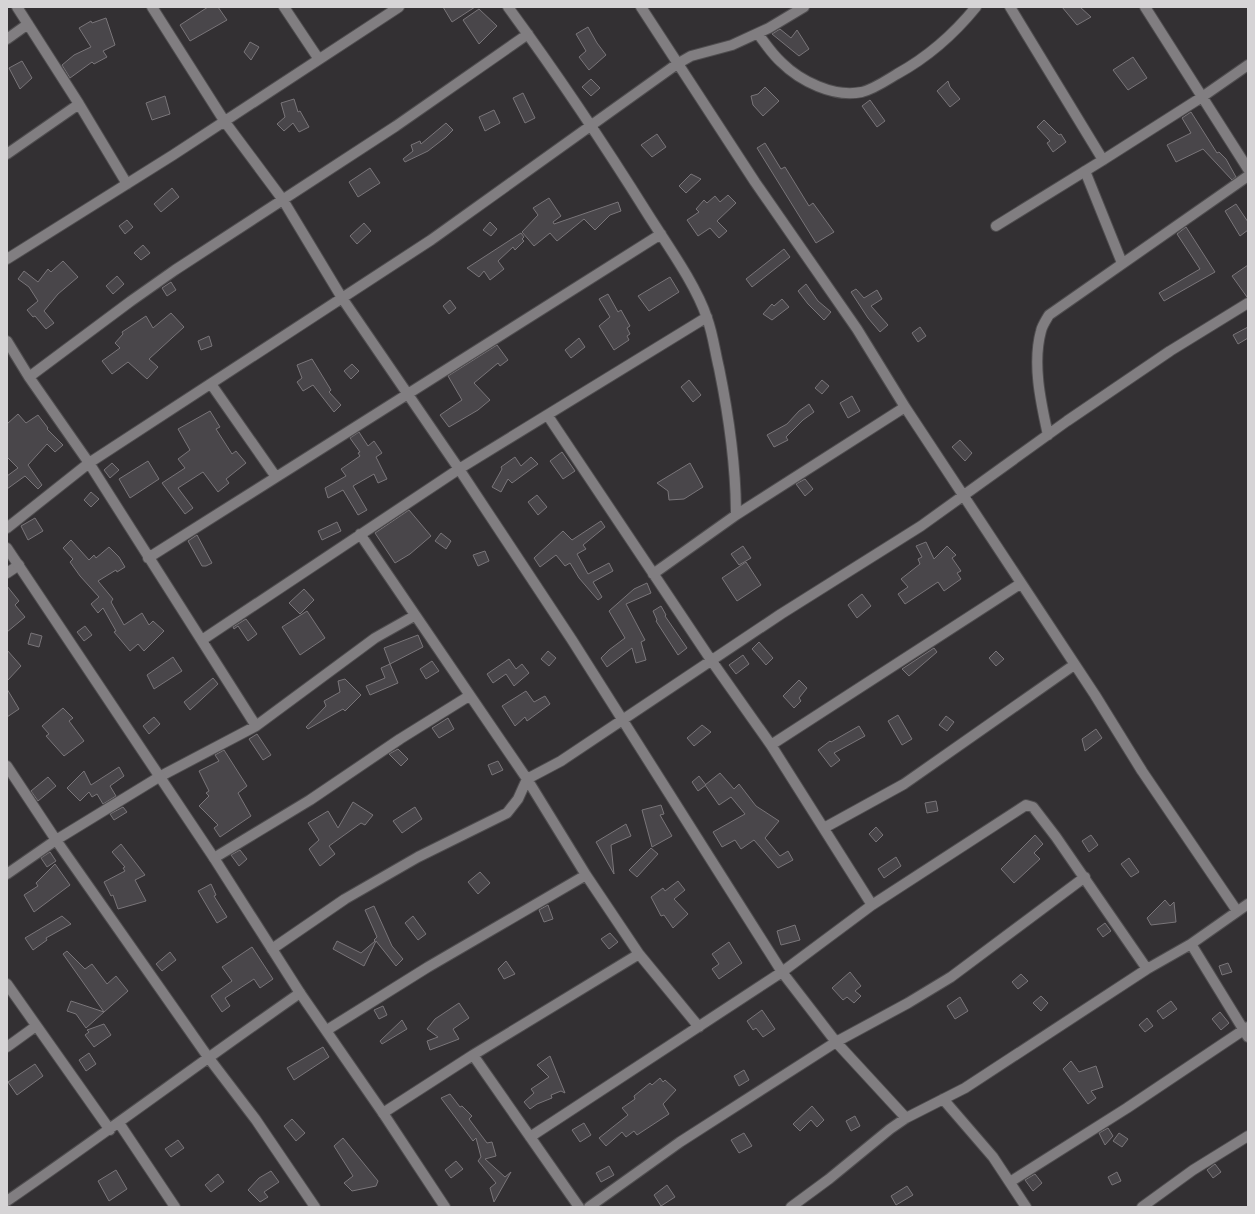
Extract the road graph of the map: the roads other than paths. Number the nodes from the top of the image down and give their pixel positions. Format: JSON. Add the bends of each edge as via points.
{"nodes":[{"id":1,"x":17,"y":7,"type":"edge"},
{"id":2,"x":152,"y":7,"type":"edge"},
{"id":3,"x":284,"y":7,"type":"edge"},
{"id":4,"x":508,"y":7,"type":"edge"},
{"id":5,"x":641,"y":7,"type":"edge"},
{"id":6,"x":804,"y":7,"type":"edge"},
{"id":7,"x":976,"y":7,"type":"edge"},
{"id":8,"x":1010,"y":7,"type":"edge"},
{"id":9,"x":1145,"y":7,"type":"edge"},
{"id":10,"x":392,"y":9,"type":"edge"},
{"id":11,"x":28,"y":24,"type":"junction"},
{"id":12,"x":528,"y":34,"type":"junction"},
{"id":13,"x":758,"y":34,"type":"junction"},
{"id":14,"x":7,"y":39,"type":"edge"},
{"id":15,"x":318,"y":58,"type":"junction"},
{"id":16,"x":677,"y":64,"type":"junction"},
{"id":17,"x":1248,"y":65,"type":"edge"},
{"id":18,"x":1202,"y":97,"type":"junction"},
{"id":19,"x":79,"y":104,"type":"junction"},
{"id":20,"x":225,"y":122,"type":"junction"},
{"id":21,"x":592,"y":125,"type":"junction"},
{"id":22,"x":7,"y":154,"type":"edge"},
{"id":23,"x":1103,"y":160,"type":"junction"},
{"id":24,"x":1248,"y":169,"type":"edge"},
{"id":25,"x":1085,"y":171,"type":"junction"},
{"id":26,"x":1248,"y":176,"type":"edge"},
{"id":27,"x":127,"y":184,"type":"junction"},
{"id":28,"x":283,"y":200,"type":"junction"},
{"id":29,"x":996,"y":226,"type":"dead end"},
{"id":30,"x":661,"y":234,"type":"junction"},
{"id":31,"x":7,"y":259,"type":"edge"},
{"id":32,"x":1122,"y":263,"type":"junction"},
{"id":33,"x":342,"y":298,"type":"junction"},
{"id":34,"x":1248,"y":303,"type":"edge"},
{"id":35,"x":707,"y":318,"type":"junction"},
{"id":36,"x":7,"y":341,"type":"edge"},
{"id":37,"x":29,"y":377,"type":"junction"},
{"id":38,"x":211,"y":384,"type":"junction"},
{"id":39,"x":407,"y":393,"type":"junction"},
{"id":40,"x":905,"y":407,"type":"junction"},
{"id":41,"x":548,"y":416,"type":"junction"},
{"id":42,"x":1048,"y":435,"type":"junction"},
{"id":43,"x":89,"y":463,"type":"junction"},
{"id":44,"x":459,"y":469,"type":"junction"},
{"id":45,"x":276,"y":477,"type":"junction"},
{"id":46,"x":964,"y":496,"type":"junction"},
{"id":47,"x":736,"y":515,"type":"junction"},
{"id":48,"x":7,"y":528,"type":"edge"},
{"id":49,"x":360,"y":534,"type":"junction"},
{"id":50,"x":7,"y":548,"type":"edge"},
{"id":51,"x":148,"y":558,"type":"junction"},
{"id":52,"x":19,"y":565,"type":"junction"},
{"id":53,"x":7,"y":573,"type":"edge"},
{"id":54,"x":653,"y":574,"type":"junction"},
{"id":55,"x":1020,"y":584,"type":"junction"},
{"id":56,"x":414,"y":616,"type":"junction"},
{"id":57,"x":202,"y":640,"type":"junction"},
{"id":58,"x":711,"y":660,"type":"junction"},
{"id":59,"x":1074,"y":665,"type":"junction"},
{"id":60,"x":469,"y":696,"type":"junction"},
{"id":61,"x":621,"y":720,"type":"junction"},
{"id":62,"x":256,"y":726,"type":"junction"},
{"id":63,"x":771,"y":745,"type":"junction"},
{"id":64,"x":7,"y":766,"type":"edge"},
{"id":65,"x":159,"y":777,"type":"junction"},
{"id":66,"x":527,"y":779,"type":"junction"},
{"id":67,"x":824,"y":828,"type":"junction"},
{"id":68,"x":56,"y":840,"type":"junction"},
{"id":69,"x":214,"y":858,"type":"junction"},
{"id":70,"x":7,"y":874,"type":"edge"},
{"id":71,"x":586,"y":875,"type":"junction"},
{"id":72,"x":1085,"y":877,"type":"junction"},
{"id":73,"x":1248,"y":904,"type":"edge"},
{"id":74,"x":872,"y":905,"type":"junction"},
{"id":75,"x":1237,"y":911,"type":"junction"},
{"id":76,"x":1191,"y":944,"type":"junction"},
{"id":77,"x":272,"y":949,"type":"junction"},
{"id":78,"x":639,"y":954,"type":"junction"},
{"id":79,"x":1147,"y":968,"type":"junction"},
{"id":80,"x":782,"y":972,"type":"junction"},
{"id":81,"x":7,"y":984,"type":"edge"},
{"id":82,"x":300,"y":993,"type":"junction"},
{"id":83,"x":36,"y":1026,"type":"junction"},
{"id":84,"x":699,"y":1027,"type":"junction"},
{"id":85,"x":327,"y":1030,"type":"junction"},
{"id":86,"x":1247,"y":1031,"type":"edge"},
{"id":87,"x":836,"y":1042,"type":"junction"},
{"id":88,"x":7,"y":1046,"type":"edge"},
{"id":89,"x":473,"y":1055,"type":"junction"},
{"id":90,"x":208,"y":1057,"type":"junction"},
{"id":91,"x":943,"y":1099,"type":"junction"},
{"id":92,"x":384,"y":1113,"type":"junction"},
{"id":93,"x":906,"y":1118,"type":"junction"},
{"id":94,"x":119,"y":1123,"type":"junction"},
{"id":95,"x":110,"y":1130,"type":"junction"},
{"id":96,"x":530,"y":1136,"type":"junction"},
{"id":97,"x":1248,"y":1136,"type":"edge"},
{"id":98,"x":1010,"y":1182,"type":"junction"},
{"id":99,"x":7,"y":1201,"type":"edge"},
{"id":100,"x":803,"y":1204,"type":"edge"},
{"id":101,"x":175,"y":1207,"type":"edge"},
{"id":102,"x":315,"y":1207,"type":"edge"},
{"id":103,"x":445,"y":1207,"type":"edge"},
{"id":104,"x":579,"y":1207,"type":"edge"},
{"id":105,"x":589,"y":1207,"type":"edge"},
{"id":106,"x":791,"y":1207,"type":"edge"},
{"id":107,"x":1026,"y":1207,"type":"edge"},
{"id":108,"x":1142,"y":1207,"type":"edge"}],
"edges":[{"from":1,"to":11,"type":"street"},
{"from":2,"to":20,"type":"street"},
{"from":3,"to":15,"type":"street"},
{"from":4,"to":12,"type":"street"},
{"from":5,"to":16,"type":"street"},
{"from":6,"to":13,"type":"street"},
{"from":7,"to":13,"type":"street","via":[[947,39],[911,66],[862,92],[839,92],[800,77],[780,62]]},
{"from":8,"to":23,"type":"street"},
{"from":9,"to":18,"type":"street"},
{"from":10,"to":15,"type":"street"},
{"from":11,"to":14,"type":"street"},
{"from":11,"to":19,"type":"street"},
{"from":12,"to":21,"type":"street"},
{"from":12,"to":28,"type":"street","via":[[396,126]]},
{"from":13,"to":16,"type":"street","via":[[732,45],[691,56]]},
{"from":15,"to":20,"type":"street"},
{"from":16,"to":21,"type":"street"},
{"from":16,"to":40,"type":"street","via":[[857,329]]},
{"from":17,"to":18,"type":"street"},
{"from":18,"to":23,"type":"street"},
{"from":18,"to":24,"type":"street"},
{"from":19,"to":22,"type":"street"},
{"from":19,"to":27,"type":"street"},
{"from":20,"to":27,"type":"street"},
{"from":20,"to":28,"type":"street"},
{"from":21,"to":30,"type":"street"},
{"from":21,"to":33,"type":"street","via":[[431,240]]},
{"from":23,"to":25,"type":"street"},
{"from":25,"to":29,"type":"street"},
{"from":25,"to":32,"type":"street"},
{"from":26,"to":32,"type":"street"},
{"from":27,"to":31,"type":"street"},
{"from":28,"to":33,"type":"street"},
{"from":28,"to":37,"type":"street","via":[[137,296]]},
{"from":30,"to":35,"type":"street"},
{"from":30,"to":39,"type":"street"},
{"from":32,"to":42,"type":"street","via":[[1054,310],[1041,330],[1038,347],[1039,379]]},
{"from":33,"to":38,"type":"street"},
{"from":33,"to":39,"type":"street"},
{"from":34,"to":42,"type":"street","via":[[1170,351]]},
{"from":35,"to":41,"type":"street"},
{"from":35,"to":47,"type":"street","via":[[733,450]]},
{"from":36,"to":37,"type":"street"},
{"from":37,"to":43,"type":"street"},
{"from":38,"to":43,"type":"street"},
{"from":38,"to":45,"type":"street"},
{"from":39,"to":44,"type":"street"},
{"from":39,"to":45,"type":"street"},
{"from":40,"to":46,"type":"street"},
{"from":40,"to":47,"type":"street"},
{"from":41,"to":44,"type":"street"},
{"from":41,"to":54,"type":"street"},
{"from":42,"to":46,"type":"street"},
{"from":43,"to":48,"type":"street"},
{"from":43,"to":51,"type":"street"},
{"from":44,"to":49,"type":"street"},
{"from":44,"to":61,"type":"street","via":[[572,640]]},
{"from":45,"to":51,"type":"street"},
{"from":46,"to":55,"type":"street"},
{"from":46,"to":58,"type":"street"},
{"from":47,"to":54,"type":"street"},
{"from":49,"to":56,"type":"street"},
{"from":49,"to":57,"type":"street"},
{"from":50,"to":52,"type":"street"},
{"from":51,"to":57,"type":"street"},
{"from":52,"to":53,"type":"street"},
{"from":52,"to":65,"type":"street"},
{"from":54,"to":58,"type":"street"},
{"from":55,"to":59,"type":"street"},
{"from":55,"to":63,"type":"street"},
{"from":56,"to":60,"type":"street"},
{"from":56,"to":62,"type":"street","via":[[375,638]]},
{"from":57,"to":62,"type":"street"},
{"from":58,"to":61,"type":"street"},
{"from":58,"to":63,"type":"street"},
{"from":59,"to":67,"type":"street","via":[[904,784]]},
{"from":59,"to":75,"type":"street"},
{"from":60,"to":66,"type":"street"},
{"from":60,"to":69,"type":"street","via":[[400,738],[310,800]]},
{"from":61,"to":66,"type":"street","via":[[561,761]]},
{"from":61,"to":80,"type":"street"},
{"from":62,"to":65,"type":"street"},
{"from":63,"to":67,"type":"street"},
{"from":64,"to":68,"type":"street"},
{"from":65,"to":68,"type":"street"},
{"from":65,"to":69,"type":"street"},
{"from":66,"to":71,"type":"street"},
{"from":66,"to":77,"type":"street","via":[[518,799],[507,813],[418,857],[345,899]]},
{"from":67,"to":74,"type":"street"},
{"from":68,"to":70,"type":"street"},
{"from":68,"to":90,"type":"street"},
{"from":69,"to":77,"type":"street"},
{"from":71,"to":78,"type":"street"},
{"from":71,"to":85,"type":"street","via":[[428,967]]},
{"from":72,"to":74,"type":"street","via":[[1033,807],[1026,805]]},
{"from":72,"to":79,"type":"street"},
{"from":72,"to":87,"type":"street","via":[[951,977],[908,1004]]},
{"from":73,"to":75,"type":"street"},
{"from":74,"to":80,"type":"street"},
{"from":75,"to":76,"type":"street"},
{"from":76,"to":79,"type":"street"},
{"from":76,"to":86,"type":"street"},
{"from":77,"to":82,"type":"street"},
{"from":78,"to":84,"type":"street"},
{"from":78,"to":89,"type":"street"},
{"from":79,"to":91,"type":"street","via":[[965,1088]]},
{"from":80,"to":84,"type":"street"},
{"from":80,"to":87,"type":"street"},
{"from":81,"to":83,"type":"street"},
{"from":82,"to":85,"type":"street"},
{"from":82,"to":90,"type":"street"},
{"from":83,"to":88,"type":"street"},
{"from":83,"to":95,"type":"street"},
{"from":84,"to":96,"type":"street"},
{"from":85,"to":92,"type":"street"},
{"from":86,"to":98,"type":"street"},
{"from":87,"to":93,"type":"street"},
{"from":87,"to":105,"type":"street","via":[[680,1142]]},
{"from":89,"to":92,"type":"street"},
{"from":89,"to":96,"type":"street"},
{"from":90,"to":94,"type":"street"},
{"from":90,"to":102,"type":"street","via":[[256,1120]]},
{"from":91,"to":93,"type":"street"},
{"from":91,"to":98,"type":"street","via":[[993,1157]]},
{"from":92,"to":103,"type":"street"},
{"from":93,"to":100,"type":"street","via":[[870,1144]]},
{"from":94,"to":95,"type":"street"},
{"from":94,"to":101,"type":"street"},
{"from":95,"to":99,"type":"street"},
{"from":96,"to":104,"type":"street"},
{"from":97,"to":108,"type":"street","via":[[1193,1170]]},
{"from":98,"to":107,"type":"street"},
{"from":100,"to":106,"type":"street"}]}
